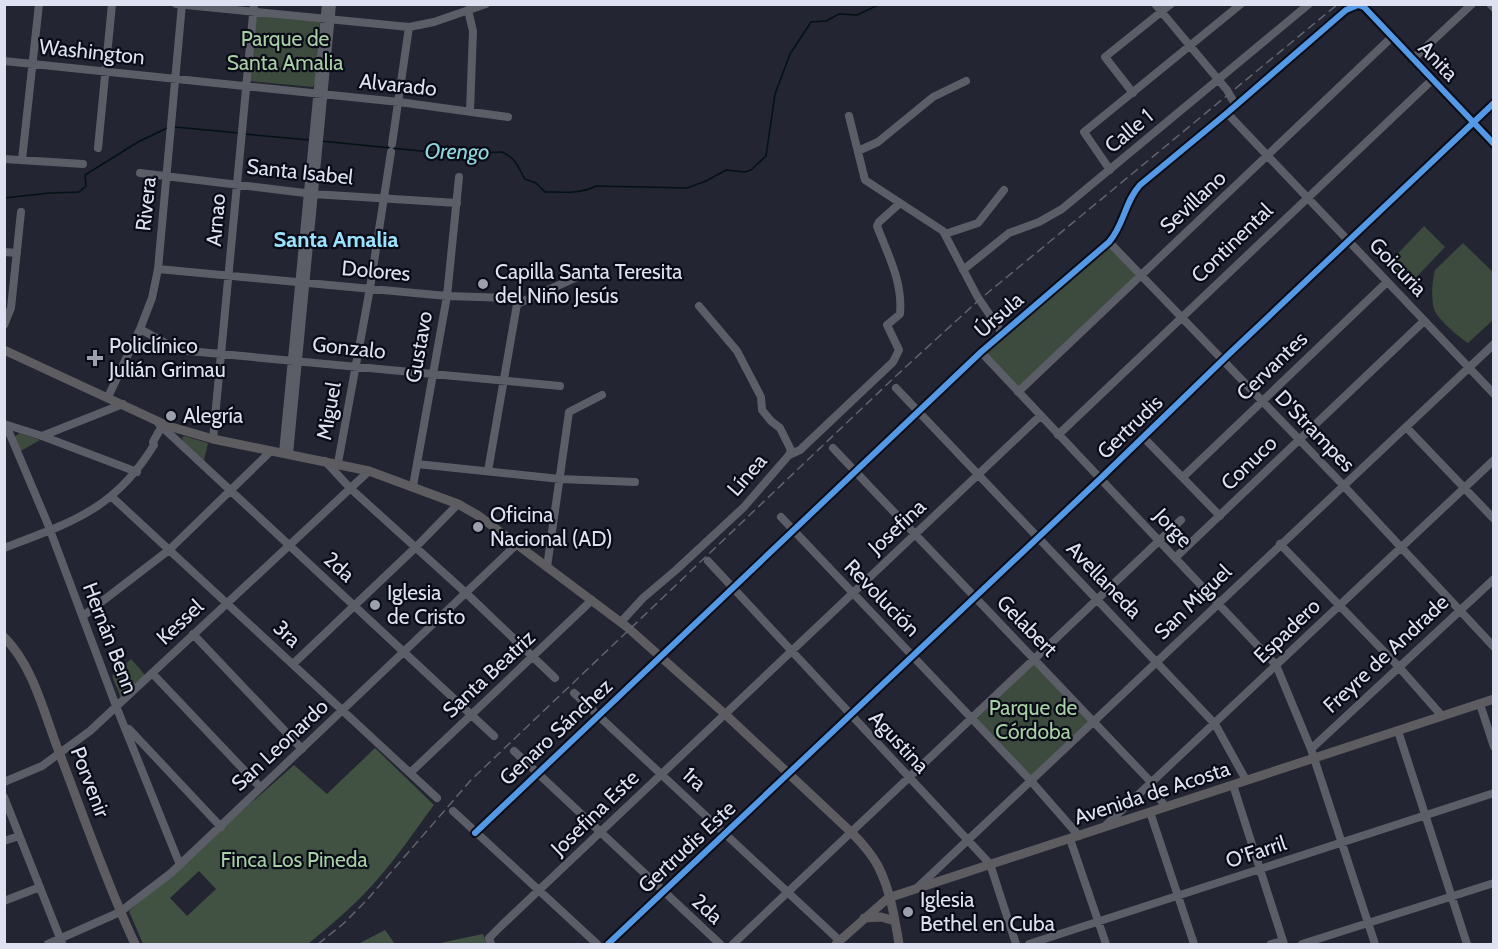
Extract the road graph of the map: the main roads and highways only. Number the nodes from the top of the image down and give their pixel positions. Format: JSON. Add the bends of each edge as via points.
{"nodes":[{"id":1,"x":4,"y":350,"type":"edge"},
{"id":2,"x":4,"y":637,"type":"edge"},
{"id":3,"x":1492,"y":699,"type":"edge"},
{"id":4,"x":888,"y":898,"type":"junction"},
{"id":5,"x":864,"y":918,"type":"junction"},
{"id":6,"x":895,"y":921,"type":"junction"},
{"id":7,"x":838,"y":943,"type":"edge"},
{"id":8,"x":135,"y":945,"type":"edge"},
{"id":9,"x":899,"y":945,"type":"edge"}],
"edges":[{"from":1,"to":4,"type":"main road","via":[[154,419],[165,429],[369,471],[458,504],[495,527],[621,622],[726,715],[870,853]]},
{"from":2,"to":8,"type":"main road","name":"Porvenir","via":[[31,678]]},
{"from":3,"to":4,"type":"main road","name":"Avenida de Acosta"},
{"from":4,"to":5,"type":"main road","name":"Avenida de Acosta"},
{"from":4,"to":6,"type":"main road"},
{"from":5,"to":6,"type":"main road"},
{"from":5,"to":7,"type":"main road","name":"Avenida de Acosta"},
{"from":6,"to":9,"type":"main road"}]}
